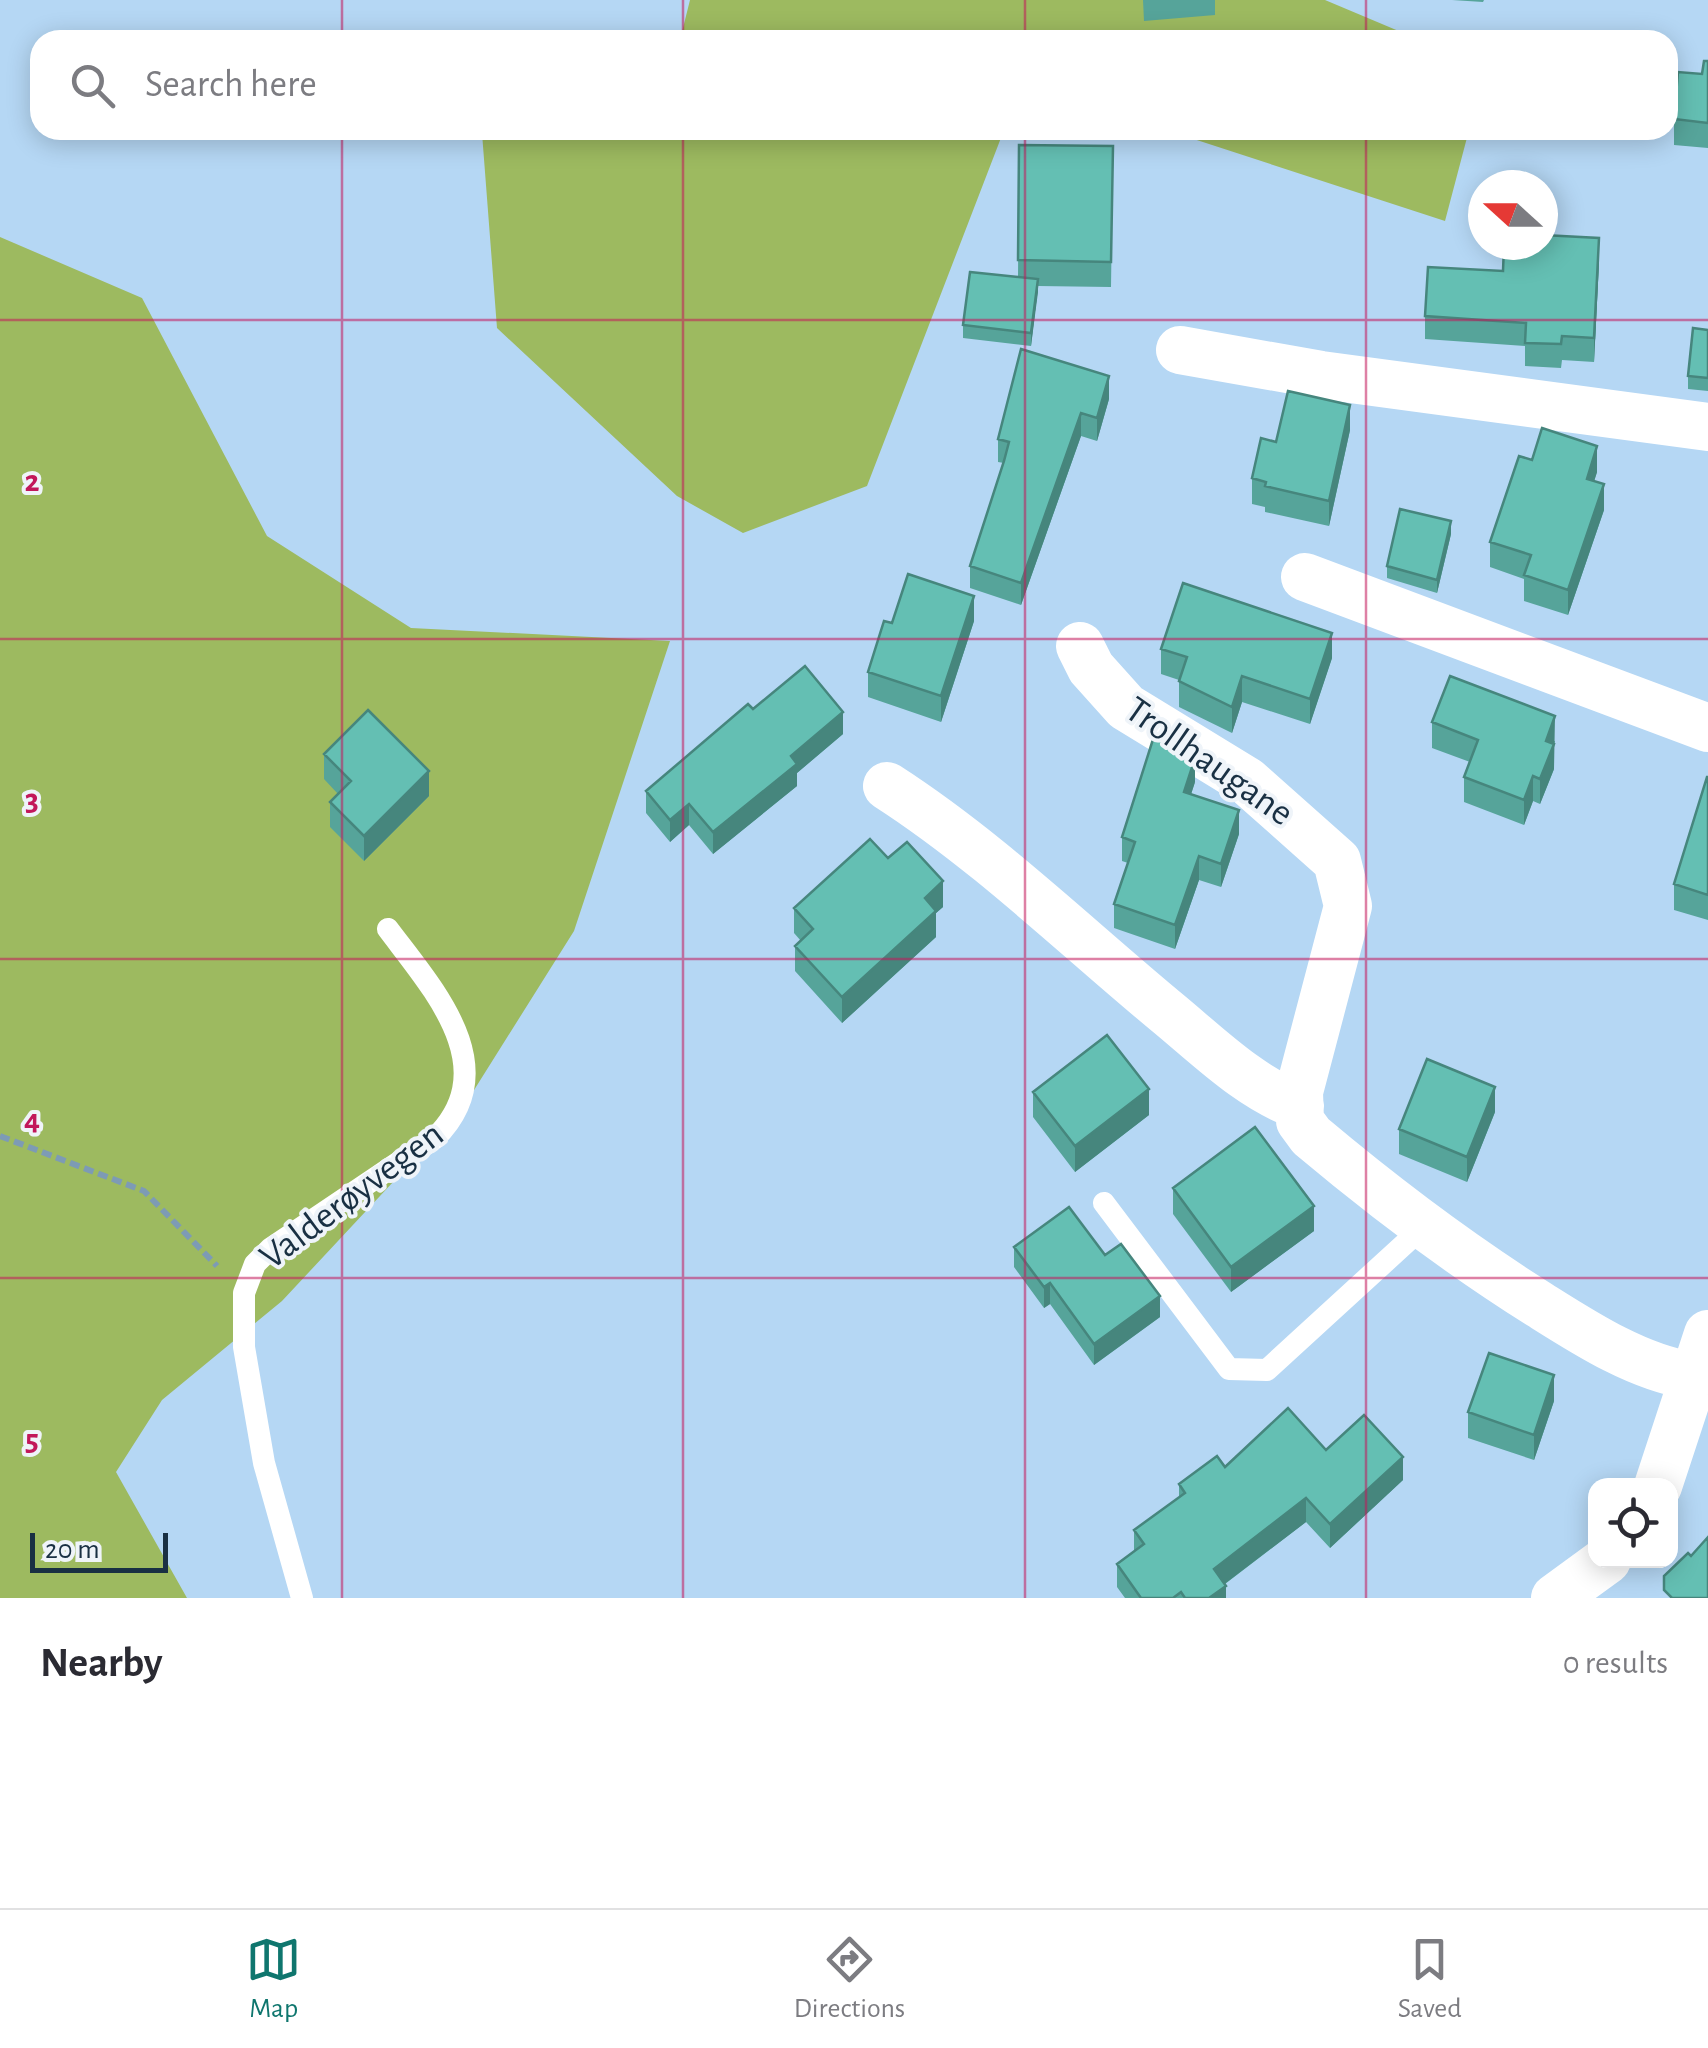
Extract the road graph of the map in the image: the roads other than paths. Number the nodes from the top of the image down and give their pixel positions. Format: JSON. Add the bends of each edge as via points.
{"nodes":[{"id":1,"x":1180,"y":350,"type":"dead end"},
{"id":2,"x":1708,"y":428,"type":"edge"},
{"id":3,"x":1305,"y":577,"type":"dead end"},
{"id":4,"x":1080,"y":646,"type":"dead end"},
{"id":5,"x":1708,"y":728,"type":"edge"},
{"id":6,"x":887,"y":786,"type":"dead end"},
{"id":7,"x":388,"y":929,"type":"dead end"},
{"id":8,"x":1300,"y":1106,"type":"junction"},
{"id":9,"x":1104,"y":1202,"type":"dead end"},
{"id":10,"x":1422,"y":1228,"type":"junction"},
{"id":11,"x":1700,"y":1355,"type":"edge"},
{"id":12,"x":1661,"y":1478,"type":"edge"},
{"id":13,"x":1596,"y":1568,"type":"edge"},
{"id":14,"x":302,"y":1598,"type":"edge"},
{"id":15,"x":1555,"y":1598,"type":"edge"}],
"edges":[{"from":1,"to":2,"type":"street"},
{"from":3,"to":5,"type":"street"},
{"from":4,"to":8,"type":"street","name":"Trollhaugane","via":[[1126,707],[1247,781],[1325,846],[1343,874],[1348,906]]},
{"from":6,"to":8,"type":"street","via":[[1228,1062],[1272,1096]]},
{"from":7,"to":14,"type":"lane","name":"Valderøyvegen","via":[[458,1034],[465,1066],[461,1098],[451,1123],[435,1138],[270,1249],[255,1264],[244,1294],[244,1347],[264,1463]]},
{"from":8,"to":10,"type":"street","via":[[1300,1121],[1311,1136]]},
{"from":9,"to":10,"type":"lane","via":[[1229,1369],[1267,1370]]},
{"from":10,"to":11,"type":"street","via":[[1630,1356]]},
{"from":11,"to":12,"type":"street"},
{"from":13,"to":15,"type":"street"}]}
